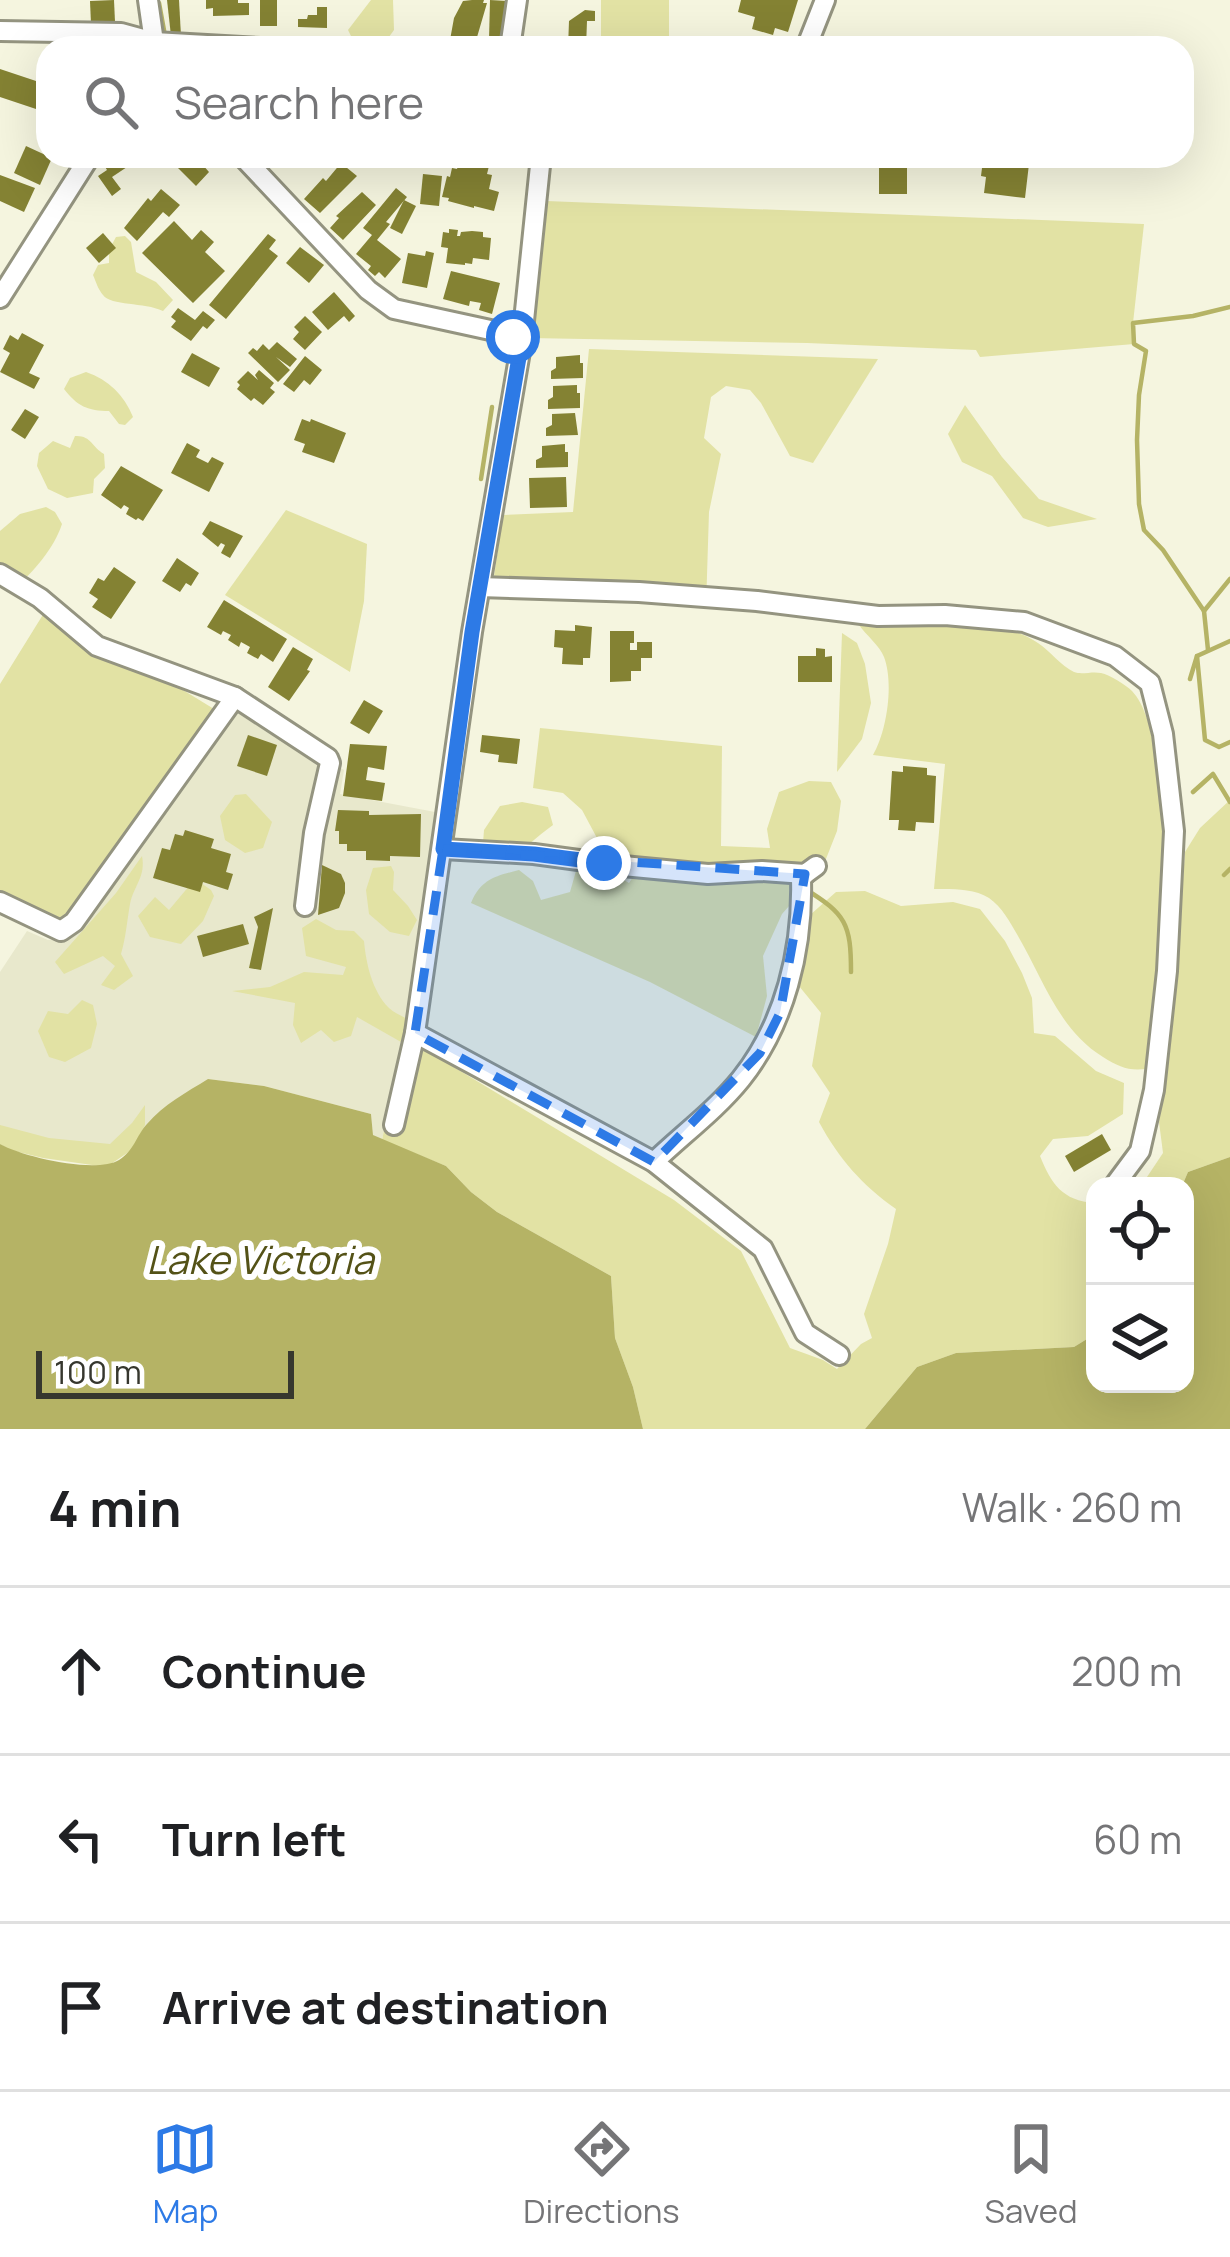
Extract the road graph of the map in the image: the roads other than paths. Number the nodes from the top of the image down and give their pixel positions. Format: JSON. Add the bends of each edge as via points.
{"nodes":[{"id":1,"x":148,"y":0,"type":"edge"},
{"id":2,"x":517,"y":0,"type":"edge"},
{"id":3,"x":824,"y":0,"type":"edge"},
{"id":4,"x":0,"y":31,"type":"edge"},
{"id":5,"x":129,"y":36,"type":"edge"},
{"id":6,"x":151,"y":36,"type":"edge"},
{"id":7,"x":512,"y":36,"type":"edge"},
{"id":8,"x":810,"y":36,"type":"edge"},
{"id":9,"x":82,"y":168,"type":"edge"},
{"id":10,"x":253,"y":168,"type":"edge"},
{"id":11,"x":540,"y":168,"type":"edge"},
{"id":12,"x":0,"y":298,"type":"edge"},
{"id":13,"x":522,"y":340,"type":"junction"},
{"id":14,"x":0,"y":574,"type":"edge"},
{"id":15,"x":480,"y":586,"type":"junction"},
{"id":16,"x":235,"y":697,"type":"junction"},
{"id":17,"x":443,"y":849,"type":"junction"},
{"id":18,"x":0,"y":902,"type":"edge"},
{"id":19,"x":305,"y":906,"type":"dead end"},
{"id":20,"x":415,"y":1033,"type":"junction"},
{"id":21,"x":394,"y":1125,"type":"dead end"},
{"id":22,"x":654,"y":1162,"type":"junction"},
{"id":23,"x":1121,"y":1177,"type":"edge"},
{"id":24,"x":839,"y":1355,"type":"dead end"}],
"edges":[{"from":1,"to":6,"type":"street"},
{"from":2,"to":7,"type":"street"},
{"from":3,"to":8,"type":"street"},
{"from":4,"to":5,"type":"street"},
{"from":9,"to":12,"type":"street"},
{"from":10,"to":13,"type":"street","via":[[385,304]]},
{"from":11,"to":13,"type":"street"},
{"from":13,"to":15,"type":"street"},
{"from":14,"to":16,"type":"street","via":[[98,646]]},
{"from":15,"to":17,"type":"street"},
{"from":15,"to":23,"type":"street","via":[[1024,622],[1115,656],[1150,682],[1174,831],[1167,971],[1154,1090],[1140,1151]]},
{"from":16,"to":18,"type":"street","via":[[74,922],[61,931]]},
{"from":16,"to":19,"type":"street","via":[[329,760]]},
{"from":17,"to":20,"type":"street"},
{"from":17,"to":22,"type":"street","via":[[708,874],[810,870],[801,879],[800,931],[780,1013],[760,1053]]},
{"from":20,"to":21,"type":"street"},
{"from":20,"to":22,"type":"street"},
{"from":22,"to":24,"type":"street","via":[[764,1249],[805,1334]]}]}
